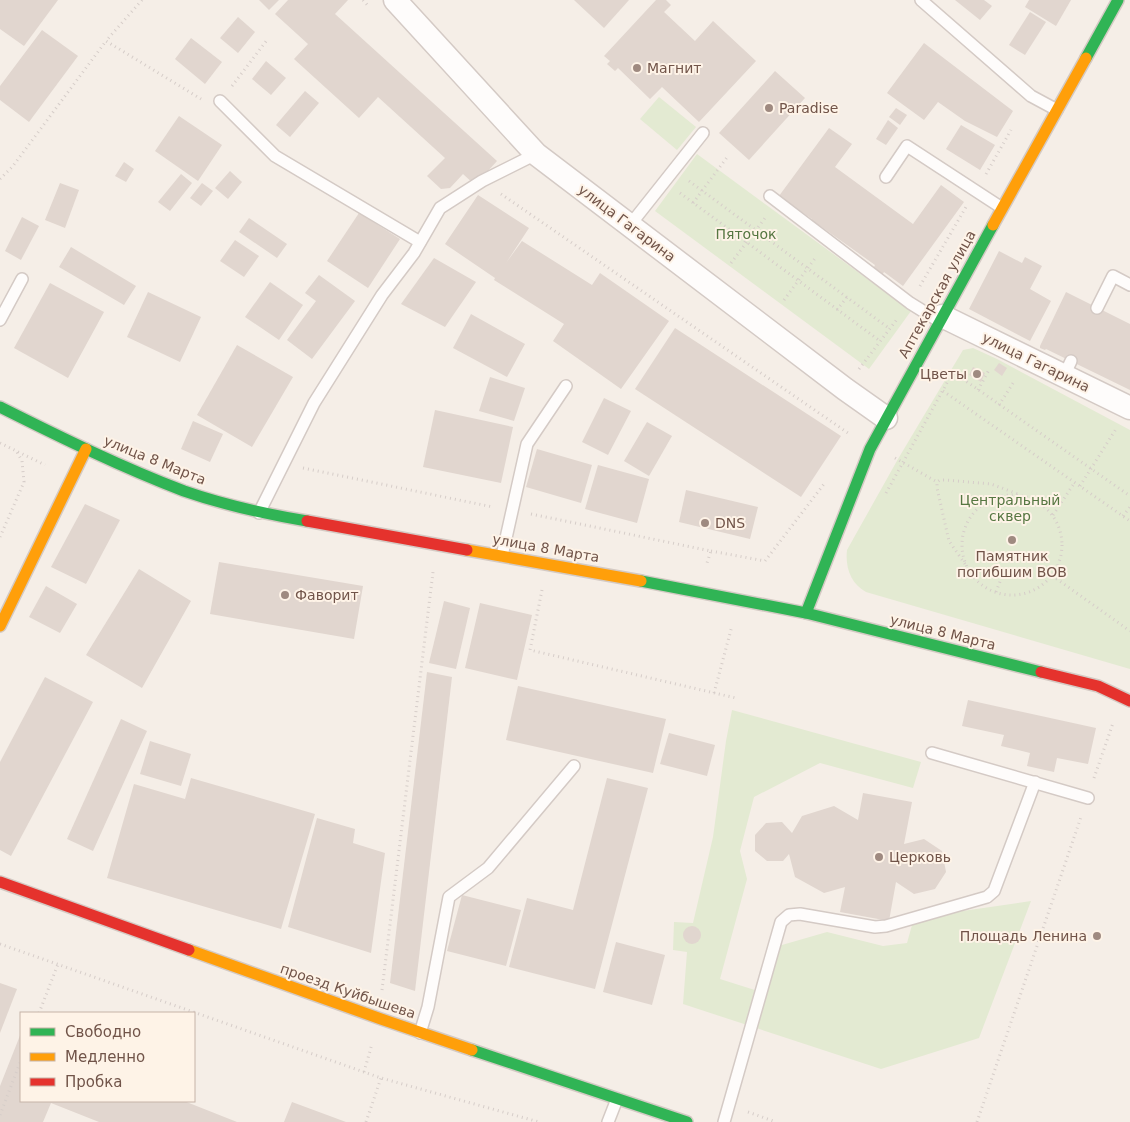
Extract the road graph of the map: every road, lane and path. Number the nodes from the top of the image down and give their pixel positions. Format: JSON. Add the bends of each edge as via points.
{"nodes":[{"id":1,"x":142,"y":0,"type":"edge"},
{"id":2,"x":395,"y":0,"type":"edge"},
{"id":3,"x":920,"y":0,"type":"edge"},
{"id":4,"x":1118,"y":0,"type":"edge"},
{"id":5,"x":267,"y":40,"type":"dead end"},
{"id":6,"x":106,"y":41,"type":"junction"},
{"id":7,"x":220,"y":101,"type":"junction"},
{"id":8,"x":1057,"y":110,"type":"junction"},
{"id":9,"x":1011,"y":130,"type":"dead end"},
{"id":10,"x":703,"y":133,"type":"dead end"},
{"id":11,"x":536,"y":154,"type":"junction"},
{"id":12,"x":728,"y":156,"type":"dead end"},
{"id":13,"x":684,"y":176,"type":"dead end"},
{"id":14,"x":886,"y":177,"type":"dead end"},
{"id":15,"x":0,"y":179,"type":"edge"},
{"id":16,"x":482,"y":181,"type":"junction"},
{"id":17,"x":981,"y":181,"type":"dead end"},
{"id":18,"x":674,"y":189,"type":"dead end"},
{"id":19,"x":702,"y":190,"type":"junction"},
{"id":20,"x":773,"y":199,"type":"joint"},
{"id":21,"x":693,"y":203,"type":"junction"},
{"id":22,"x":966,"y":207,"type":"dead end"},
{"id":23,"x":1002,"y":208,"type":"junction"},
{"id":24,"x":630,"y":226,"type":"junction"},
{"id":25,"x":828,"y":241,"type":"junction"},
{"id":26,"x":420,"y":242,"type":"junction"},
{"id":27,"x":747,"y":243,"type":"junction"},
{"id":28,"x":731,"y":263,"type":"dead end"},
{"id":29,"x":808,"y":268,"type":"junction"},
{"id":30,"x":22,"y":279,"type":"dead end"},
{"id":31,"x":798,"y":281,"type":"junction"},
{"id":32,"x":1130,"y":285,"type":"edge"},
{"id":33,"x":847,"y":298,"type":"junction"},
{"id":34,"x":784,"y":300,"type":"dead end"},
{"id":35,"x":910,"y":302,"type":"junction"},
{"id":36,"x":1097,"y":308,"type":"dead end"},
{"id":37,"x":838,"y":310,"type":"junction"},
{"id":38,"x":941,"y":319,"type":"junction"},
{"id":39,"x":0,"y":320,"type":"edge"},
{"id":40,"x":890,"y":329,"type":"junction"},
{"id":41,"x":880,"y":341,"type":"junction"},
{"id":42,"x":865,"y":360,"type":"dead end"},
{"id":43,"x":991,"y":366,"type":"dead end"},
{"id":44,"x":1015,"y":380,"type":"dead end"},
{"id":45,"x":566,"y":386,"type":"dead end"},
{"id":46,"x":943,"y":390,"type":"junction"},
{"id":47,"x":978,"y":390,"type":"junction"},
{"id":48,"x":999,"y":404,"type":"junction"},
{"id":49,"x":0,"y":407,"type":"edge"},
{"id":50,"x":1124,"y":416,"type":"edge"},
{"id":51,"x":886,"y":418,"type":"junction"},
{"id":52,"x":0,"y":444,"type":"edge"},
{"id":53,"x":870,"y":448,"type":"junction"},
{"id":54,"x":86,"y":449,"type":"junction"},
{"id":55,"x":17,"y":451,"type":"junction"},
{"id":56,"x":903,"y":461,"type":"junction"},
{"id":57,"x":1091,"y":468,"type":"junction"},
{"id":58,"x":71,"y":478,"type":"junction"},
{"id":59,"x":829,"y":478,"type":"dead end"},
{"id":60,"x":938,"y":482,"type":"junction"},
{"id":61,"x":1075,"y":482,"type":"junction"},
{"id":62,"x":1080,"y":486,"type":"junction"},
{"id":63,"x":885,"y":494,"type":"dead end"},
{"id":64,"x":1025,"y":496,"type":"junction"},
{"id":65,"x":1130,"y":496,"type":"edge"},
{"id":66,"x":1130,"y":507,"type":"edge"},
{"id":67,"x":259,"y":512,"type":"junction"},
{"id":68,"x":1053,"y":515,"type":"junction"},
{"id":69,"x":1123,"y":516,"type":"junction"},
{"id":70,"x":1130,"y":521,"type":"edge"},
{"id":71,"x":0,"y":537,"type":"edge"},
{"id":72,"x":711,"y":552,"type":"dead end"},
{"id":73,"x":502,"y":556,"type":"junction"},
{"id":74,"x":1040,"y":567,"type":"dead end"},
{"id":75,"x":433,"y":569,"type":"dead end"},
{"id":76,"x":969,"y":571,"type":"junction"},
{"id":77,"x":1052,"y":576,"type":"junction"},
{"id":78,"x":1001,"y":579,"type":"dead end"},
{"id":79,"x":542,"y":587,"type":"dead end"},
{"id":80,"x":996,"y":592,"type":"junction"},
{"id":81,"x":806,"y":613,"type":"junction"},
{"id":82,"x":733,"y":623,"type":"dead end"},
{"id":83,"x":0,"y":626,"type":"edge"},
{"id":84,"x":1130,"y":631,"type":"edge"},
{"id":85,"x":714,"y":693,"type":"junction"},
{"id":86,"x":736,"y":698,"type":"dead end"},
{"id":87,"x":1130,"y":701,"type":"edge"},
{"id":88,"x":1119,"y":722,"type":"dead end"},
{"id":89,"x":932,"y":753,"type":"dead end"},
{"id":90,"x":574,"y":766,"type":"dead end"},
{"id":91,"x":1035,"y":782,"type":"junction"},
{"id":92,"x":1088,"y":798,"type":"junction"},
{"id":93,"x":0,"y":882,"type":"edge"},
{"id":94,"x":0,"y":944,"type":"edge"},
{"id":95,"x":58,"y":964,"type":"junction"},
{"id":96,"x":382,"y":992,"type":"dead end"},
{"id":97,"x":39,"y":1012,"type":"edge"},
{"id":98,"x":194,"y":1012,"type":"edge"},
{"id":99,"x":195,"y":1012,"type":"edge"},
{"id":100,"x":420,"y":1033,"type":"junction"},
{"id":101,"x":20,"y":1063,"type":"edge"},
{"id":102,"x":382,"y":1078,"type":"junction"},
{"id":103,"x":617,"y":1099,"type":"junction"},
{"id":104,"x":0,"y":1115,"type":"edge"},
{"id":105,"x":366,"y":1122,"type":"edge"},
{"id":106,"x":539,"y":1122,"type":"edge"},
{"id":107,"x":608,"y":1122,"type":"edge"},
{"id":108,"x":687,"y":1122,"type":"edge"},
{"id":109,"x":724,"y":1122,"type":"edge"},
{"id":110,"x":977,"y":1122,"type":"edge"}],
"edges":[{"from":1,"to":6,"type":"path"},
{"from":2,"to":11,"type":"street","name":"улица Гагарина"},
{"from":3,"to":8,"type":"lane","via":[[1031,96]]},
{"from":4,"to":8,"type":"street","name":"Аптекарская улица"},
{"from":5,"to":7,"type":"path"},
{"from":6,"to":7,"type":"path","via":[[215,108]]},
{"from":6,"to":15,"type":"path"},
{"from":7,"to":26,"type":"lane","via":[[275,156]]},
{"from":8,"to":23,"type":"street","name":"Аптекарская улица"},
{"from":9,"to":17,"type":"path"},
{"from":10,"to":24,"type":"lane"},
{"from":11,"to":16,"type":"lane"},
{"from":11,"to":24,"type":"street","name":"улица Гагарина"},
{"from":12,"to":19,"type":"path"},
{"from":13,"to":19,"type":"path"},
{"from":14,"to":23,"type":"lane","via":[[907,146]]},
{"from":16,"to":26,"type":"lane","via":[[440,208]]},
{"from":16,"to":53,"type":"path"},
{"from":18,"to":21,"type":"path"},
{"from":19,"to":21,"type":"path"},
{"from":19,"to":29,"type":"path"},
{"from":20,"to":25,"type":"lane"},
{"from":20,"to":27,"type":"path"},
{"from":21,"to":27,"type":"path"},
{"from":22,"to":35,"type":"path"},
{"from":23,"to":38,"type":"street","name":"Аптекарская улица"},
{"from":24,"to":51,"type":"street","name":"улица Гагарина"},
{"from":25,"to":29,"type":"path"},
{"from":25,"to":35,"type":"lane"},
{"from":26,"to":67,"type":"lane","via":[[382,295],[314,403]]},
{"from":27,"to":28,"type":"path"},
{"from":27,"to":31,"type":"path"},
{"from":29,"to":31,"type":"path"},
{"from":29,"to":33,"type":"path"},
{"from":30,"to":39,"type":"lane"},
{"from":31,"to":34,"type":"path"},
{"from":31,"to":37,"type":"path"},
{"from":32,"to":36,"type":"lane","via":[[1113,276]]},
{"from":33,"to":37,"type":"path"},
{"from":33,"to":40,"type":"path"},
{"from":35,"to":38,"type":"lane"},
{"from":35,"to":40,"type":"path"},
{"from":37,"to":41,"type":"path"},
{"from":38,"to":50,"type":"street","name":"улица Гагарина","via":[[1068,368]]},
{"from":38,"to":51,"type":"street","name":"Аптекарская улица"},
{"from":40,"to":41,"type":"path"},
{"from":41,"to":42,"type":"path"},
{"from":43,"to":47,"type":"path"},
{"from":44,"to":48,"type":"path"},
{"from":45,"to":73,"type":"lane","via":[[526,444]]},
{"from":46,"to":47,"type":"path","via":[[953,372]]},
{"from":46,"to":56,"type":"path"},
{"from":46,"to":61,"type":"path"},
{"from":47,"to":48,"type":"path"},
{"from":48,"to":57,"type":"path"},
{"from":49,"to":54,"type":"street","name":"улица 8 Марта"},
{"from":50,"to":57,"type":"path"},
{"from":51,"to":53,"type":"street","name":"Аптекарская улица"},
{"from":52,"to":55,"type":"path"},
{"from":53,"to":56,"type":"path"},
{"from":53,"to":81,"type":"street","name":"Аптекарская улица"},
{"from":54,"to":58,"type":"street"},
{"from":54,"to":67,"type":"street","name":"улица 8 Марта","via":[[185,491]]},
{"from":55,"to":58,"type":"path"},
{"from":55,"to":71,"type":"path","via":[[22,461],[24,482]]},
{"from":56,"to":60,"type":"path"},
{"from":56,"to":63,"type":"path"},
{"from":57,"to":62,"type":"path"},
{"from":57,"to":65,"type":"path"},
{"from":58,"to":83,"type":"street"},
{"from":59,"to":72,"type":"path","via":[[765,560]]},
{"from":60,"to":64,"type":"path","via":[[991,484]]},
{"from":60,"to":76,"type":"path","via":[[949,541]]},
{"from":61,"to":62,"type":"path"},
{"from":61,"to":68,"type":"path"},
{"from":62,"to":69,"type":"path"},
{"from":64,"to":68,"type":"path","via":[[1040,503]]},
{"from":64,"to":76,"type":"path","via":[[996,497],[972,515],[962,542]]},
{"from":66,"to":69,"type":"path"},
{"from":67,"to":73,"type":"street","name":"улица 8 Марта"},
{"from":68,"to":77,"type":"path","via":[[1063,541],[1061,559]]},
{"from":69,"to":70,"type":"path"},
{"from":73,"to":81,"type":"street","name":"улица 8 Марта"},
{"from":74,"to":77,"type":"path"},
{"from":75,"to":96,"type":"path"},
{"from":76,"to":80,"type":"path","via":[[980,584]]},
{"from":77,"to":80,"type":"path","via":[[1031,592],[1013,595]]},
{"from":77,"to":84,"type":"path"},
{"from":78,"to":80,"type":"path"},
{"from":79,"to":85,"type":"path","via":[[530,650]]},
{"from":81,"to":87,"type":"street","name":"улица 8 Марта","via":[[1098,686]]},
{"from":82,"to":85,"type":"path"},
{"from":85,"to":86,"type":"path"},
{"from":88,"to":92,"type":"path","via":[[1114,719]]},
{"from":89,"to":91,"type":"lane"},
{"from":90,"to":100,"type":"lane","via":[[488,868],[448,897],[428,1007]]},
{"from":91,"to":92,"type":"lane"},
{"from":91,"to":109,"type":"lane","via":[[994,891],[988,897],[886,926],[875,927],[800,914],[781,922]]},
{"from":92,"to":110,"type":"path"},
{"from":93,"to":100,"type":"street","name":"проезд Куйбышева"},
{"from":94,"to":95,"type":"path"},
{"from":95,"to":97,"type":"path"},
{"from":95,"to":98,"type":"path"},
{"from":99,"to":102,"type":"path"},
{"from":100,"to":103,"type":"street","name":"проезд Куйбышева"},
{"from":101,"to":104,"type":"path"},
{"from":102,"to":105,"type":"path"},
{"from":102,"to":106,"type":"path"},
{"from":103,"to":107,"type":"lane"},
{"from":103,"to":108,"type":"street","name":"проезд Куйбышева"}]}
